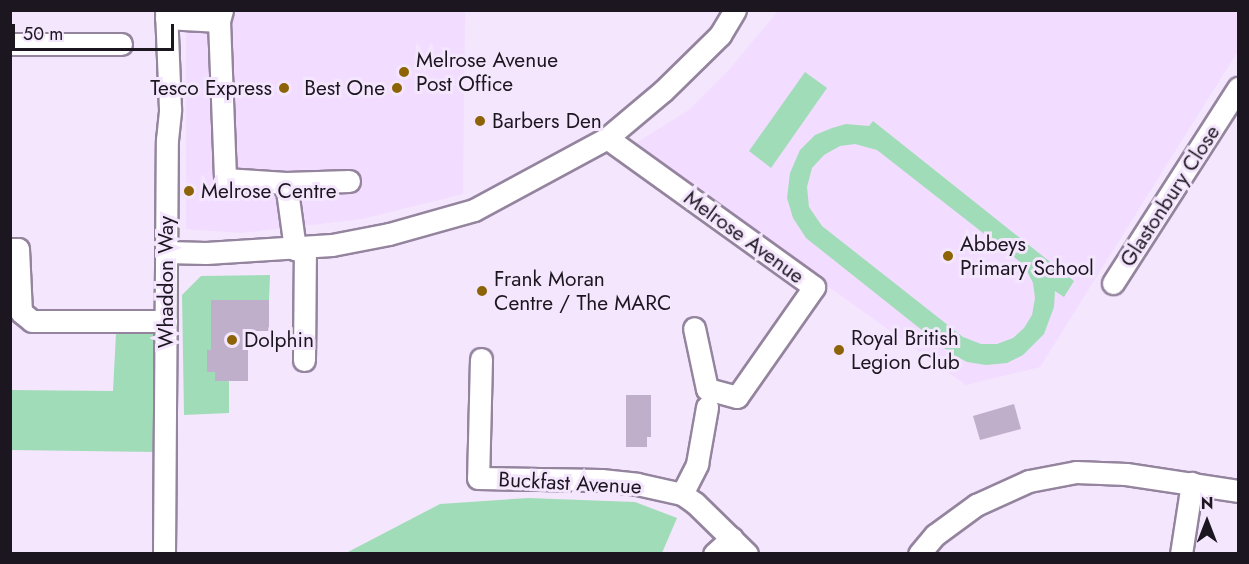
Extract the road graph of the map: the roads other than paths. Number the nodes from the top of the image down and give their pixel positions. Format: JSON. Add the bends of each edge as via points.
{"nodes":[{"id":1,"x":735,"y":10,"type":"edge"},
{"id":2,"x":166,"y":14,"type":"edge"},
{"id":3,"x":221,"y":16,"type":"edge"},
{"id":4,"x":10,"y":44,"type":"edge"},
{"id":5,"x":121,"y":44,"type":"dead end"},
{"id":6,"x":1239,"y":88,"type":"edge"},
{"id":7,"x":1232,"y":114,"type":"edge"},
{"id":8,"x":607,"y":138,"type":"junction"},
{"id":9,"x":349,"y":181,"type":"dead end"},
{"id":10,"x":286,"y":183,"type":"junction"},
{"id":11,"x":300,"y":248,"type":"junction"},
{"id":12,"x":10,"y":249,"type":"edge"},
{"id":13,"x":166,"y":252,"type":"junction"},
{"id":14,"x":1113,"y":283,"type":"dead end"},
{"id":15,"x":166,"y":321,"type":"junction"},
{"id":16,"x":694,"y":328,"type":"dead end"},
{"id":17,"x":481,"y":359,"type":"dead end"},
{"id":18,"x":304,"y":360,"type":"dead end"},
{"id":19,"x":707,"y":407,"type":"dead end"},
{"id":20,"x":1192,"y":483,"type":"junction"},
{"id":21,"x":1239,"y":491,"type":"edge"},
{"id":22,"x":682,"y":494,"type":"junction"},
{"id":23,"x":732,"y":538,"type":"junction"},
{"id":24,"x":164,"y":554,"type":"edge"},
{"id":25,"x":714,"y":554,"type":"edge"},
{"id":26,"x":747,"y":554,"type":"edge"},
{"id":27,"x":920,"y":554,"type":"edge"},
{"id":28,"x":1181,"y":554,"type":"edge"}],
"edges":[{"from":1,"to":8,"type":"street","via":[[720,35],[704,51]]},
{"from":2,"to":3,"type":"street"},
{"from":2,"to":13,"type":"street","name":"Whaddon Way","via":[[170,109]]},
{"from":3,"to":10,"type":"street","via":[[225,179]]},
{"from":4,"to":5,"type":"street"},
{"from":6,"to":7,"type":"street","name":"Glastonbury Close"},
{"from":7,"to":14,"type":"street","name":"Glastonbury Close"},
{"from":8,"to":11,"type":"street","via":[[474,210],[389,234]]},
{"from":8,"to":16,"type":"street","name":"Melrose Avenue","via":[[814,287],[737,397],[707,389]]},
{"from":9,"to":10,"type":"street"},
{"from":10,"to":11,"type":"street"},
{"from":11,"to":13,"type":"street"},
{"from":11,"to":18,"type":"street"},
{"from":12,"to":15,"type":"street","via":[[18,249],[21,312],[32,321]]},
{"from":13,"to":15,"type":"street","name":"Whaddon Way"},
{"from":15,"to":24,"type":"street","name":"Whaddon Way"},
{"from":17,"to":22,"type":"street","name":"Buckfast Avenue","via":[[478,478],[601,480]]},
{"from":19,"to":22,"type":"street","via":[[697,464]]},
{"from":20,"to":21,"type":"street"},
{"from":20,"to":27,"type":"street","via":[[1076,472],[1029,481],[976,505],[935,535]]},
{"from":20,"to":28,"type":"street"},
{"from":22,"to":23,"type":"street","name":"Buckfast Avenue"},
{"from":23,"to":25,"type":"street"},
{"from":23,"to":26,"type":"street","name":"Buckfast Avenue"}]}
